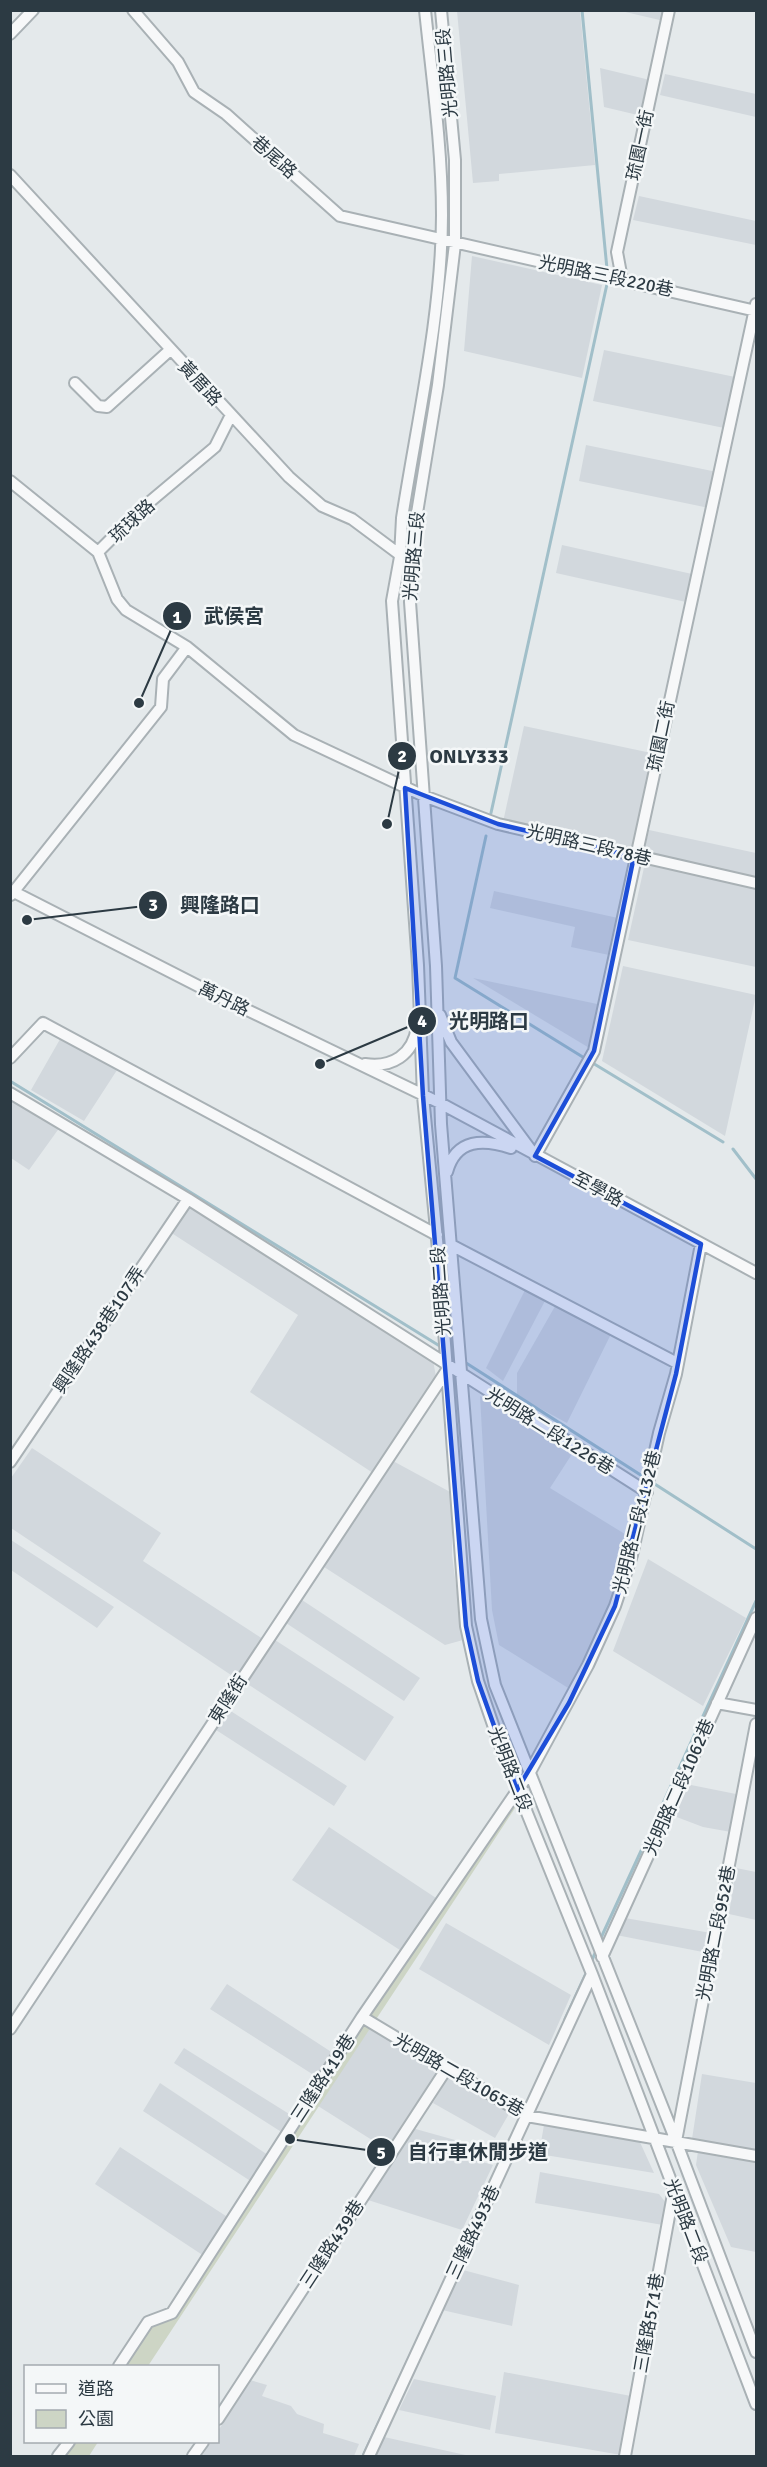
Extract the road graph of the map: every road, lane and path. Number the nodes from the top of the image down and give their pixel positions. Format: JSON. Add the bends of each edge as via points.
{"nodes":[{"id":1,"x":33,"y":10,"type":"edge"},
{"id":2,"x":133,"y":10,"type":"edge"},
{"id":3,"x":425,"y":10,"type":"edge"},
{"id":4,"x":441,"y":10,"type":"edge"},
{"id":5,"x":669,"y":10,"type":"edge"},
{"id":6,"x":10,"y":34,"type":"edge"},
{"id":7,"x":10,"y":176,"type":"edge"},
{"id":8,"x":441,"y":240,"type":"junction"},
{"id":9,"x":455,"y":244,"type":"junction"},
{"id":10,"x":622,"y":279,"type":"junction"},
{"id":11,"x":756,"y":309,"type":"edge"},
{"id":12,"x":170,"y":350,"type":"junction"},
{"id":13,"x":75,"y":382,"type":"dead end"},
{"id":14,"x":231,"y":415,"type":"junction"},
{"id":15,"x":10,"y":481,"type":"edge"},
{"id":16,"x":98,"y":552,"type":"junction"},
{"id":17,"x":400,"y":557,"type":"junction"},
{"id":18,"x":414,"y":559,"type":"junction"},
{"id":19,"x":187,"y":647,"type":"junction"},
{"id":20,"x":405,"y":788,"type":"junction"},
{"id":21,"x":424,"y":796,"type":"junction"},
{"id":22,"x":634,"y":856,"type":"junction"},
{"id":23,"x":756,"y":883,"type":"edge"},
{"id":24,"x":12,"y":893,"type":"edge"},
{"id":25,"x":437,"y":1008,"type":"junction"},
{"id":26,"x":420,"y":1012,"type":"junction"},
{"id":27,"x":10,"y":1058,"type":"edge"},
{"id":28,"x":356,"y":1063,"type":"junction"},
{"id":29,"x":10,"y":1093,"type":"edge"},
{"id":30,"x":423,"y":1095,"type":"junction"},
{"id":31,"x":440,"y":1103,"type":"junction"},
{"id":32,"x":535,"y":1156,"type":"junction"},
{"id":33,"x":446,"y":1176,"type":"junction"},
{"id":34,"x":188,"y":1199,"type":"junction"},
{"id":35,"x":436,"y":1236,"type":"junction"},
{"id":36,"x":701,"y":1244,"type":"junction"},
{"id":37,"x":453,"y":1246,"type":"junction"},
{"id":38,"x":756,"y":1273,"type":"edge"},
{"id":39,"x":677,"y":1363,"type":"junction"},
{"id":40,"x":453,"y":1369,"type":"junction"},
{"id":41,"x":10,"y":1462,"type":"edge"},
{"id":42,"x":647,"y":1492,"type":"junction"},
{"id":43,"x":756,"y":1618,"type":"edge"},
{"id":44,"x":717,"y":1703,"type":"junction"},
{"id":45,"x":756,"y":1710,"type":"edge"},
{"id":46,"x":756,"y":1724,"type":"edge"},
{"id":47,"x":530,"y":1772,"type":"junction"},
{"id":48,"x":520,"y":1786,"type":"junction"},
{"id":49,"x":602,"y":1957,"type":"junction"},
{"id":50,"x":592,"y":1974,"type":"junction"},
{"id":51,"x":362,"y":2017,"type":"junction"},
{"id":52,"x":10,"y":2029,"type":"edge"},
{"id":53,"x":447,"y":2068,"type":"junction"},
{"id":54,"x":524,"y":2114,"type":"junction"},
{"id":55,"x":654,"y":2136,"type":"junction"},
{"id":56,"x":671,"y":2140,"type":"junction"},
{"id":57,"x":756,"y":2156,"type":"edge"},
{"id":58,"x":674,"y":2189,"type":"junction"},
{"id":59,"x":756,"y":2352,"type":"edge"},
{"id":60,"x":120,"y":2365,"type":"edge"},
{"id":61,"x":756,"y":2404,"type":"edge"},
{"id":62,"x":219,"y":2417,"type":"edge"},
{"id":63,"x":68,"y":2443,"type":"edge"},
{"id":64,"x":202,"y":2443,"type":"edge"},
{"id":65,"x":58,"y":2457,"type":"edge"},
{"id":66,"x":193,"y":2457,"type":"edge"},
{"id":67,"x":369,"y":2457,"type":"edge"},
{"id":68,"x":625,"y":2457,"type":"edge"}],
"edges":[{"from":1,"to":6,"type":"street"},
{"from":2,"to":8,"type":"street","name":"巷尾路","via":[[178,62],[195,92],[226,114],[340,216]]},
{"from":3,"to":8,"type":"street","name":"光明路三段","via":[[439,152]]},
{"from":4,"to":9,"type":"street","name":"光明路三段","via":[[455,159]]},
{"from":5,"to":10,"type":"street","name":"琉園一街","via":[[617,252]]},
{"from":7,"to":12,"type":"street","name":"黃厝路"},
{"from":8,"to":9,"type":"street","name":"巷尾路"},
{"from":8,"to":17,"type":"street","name":"光明路三段","via":[[402,518]]},
{"from":9,"to":10,"type":"street","name":"光明路三段220巷"},
{"from":9,"to":18,"type":"street","name":"光明路三段"},
{"from":10,"to":11,"type":"street","name":"光明路三段220巷"},
{"from":11,"to":22,"type":"street","name":"琉園二街"},
{"from":12,"to":13,"type":"street","via":[[107,407],[98,406]]},
{"from":12,"to":14,"type":"street","name":"黃厝路"},
{"from":14,"to":16,"type":"street","name":"琉球路","via":[[215,447],[140,510]]},
{"from":14,"to":17,"type":"street","name":"黃厝路","via":[[322,506],[352,519]]},
{"from":15,"to":16,"type":"street"},
{"from":16,"to":19,"type":"street","name":"琉球路","via":[[117,599],[126,610]]},
{"from":17,"to":18,"type":"street"},
{"from":17,"to":20,"type":"street","name":"光明路三段","via":[[392,601]]},
{"from":18,"to":21,"type":"street","name":"光明路三段","via":[[411,628]]},
{"from":19,"to":20,"type":"street","name":"琉球路","via":[[284,729]]},
{"from":19,"to":24,"type":"street","via":[[163,679],[161,708]]},
{"from":20,"to":21,"type":"street","name":"琉球路"},
{"from":20,"to":26,"type":"street","name":"光明路三段"},
{"from":21,"to":22,"type":"street","name":"光明路三段78巷","via":[[498,824]]},
{"from":21,"to":25,"type":"street","name":"光明路三段"},
{"from":22,"to":23,"type":"street","name":"光明路三段78巷"},
{"from":22,"to":32,"type":"street","name":"琉園二街","via":[[594,1052]]},
{"from":24,"to":28,"type":"street","name":"萬丹路"},
{"from":25,"to":31,"type":"street","name":"光明路三段"},
{"from":25,"to":32,"type":"street","via":[[451,1041]]},
{"from":26,"to":28,"type":"street","via":[[408,1051],[395,1063]]},
{"from":26,"to":30,"type":"street","name":"光明路三段"},
{"from":27,"to":35,"type":"street","via":[[43,1023]]},
{"from":28,"to":30,"type":"street","name":"萬丹路"},
{"from":29,"to":34,"type":"street","name":"光明路二段1226巷"},
{"from":30,"to":31,"type":"street","name":"萬丹路"},
{"from":30,"to":35,"type":"street","name":"光明路二段"},
{"from":31,"to":32,"type":"street","name":"至學路"},
{"from":31,"to":33,"type":"street","name":"光明路二段"},
{"from":32,"to":33,"type":"street","via":[[481,1141],[456,1155]]},
{"from":32,"to":36,"type":"street","name":"至學路"},
{"from":33,"to":37,"type":"street","name":"光明路二段"},
{"from":34,"to":40,"type":"street","name":"光明路二段1226巷"},
{"from":34,"to":41,"type":"street","name":"興隆路438巷107弄"},
{"from":35,"to":40,"type":"street","name":"光明路二段"},
{"from":36,"to":38,"type":"street","name":"至學路"},
{"from":36,"to":39,"type":"street","name":"光明路二段1132巷"},
{"from":37,"to":39,"type":"street"},
{"from":37,"to":40,"type":"street","name":"光明路二段"},
{"from":39,"to":42,"type":"street","name":"光明路二段1132巷"},
{"from":40,"to":42,"type":"street","name":"光明路二段1226巷"},
{"from":40,"to":47,"type":"street","name":"光明路二段","via":[[481,1619],[495,1685]]},
{"from":40,"to":48,"type":"street","name":"光明路二段","via":[[466,1626],[478,1681]]},
{"from":40,"to":52,"type":"street","name":"東隆街"},
{"from":42,"to":47,"type":"street","name":"光明路二段1132巷","via":[[615,1606],[579,1684]]},
{"from":43,"to":44,"type":"street","name":"光明路二段1062巷"},
{"from":44,"to":45,"type":"street"},
{"from":44,"to":49,"type":"street","name":"光明路二段1062巷"},
{"from":46,"to":56,"type":"street","name":"光明路二段952巷"},
{"from":47,"to":48,"type":"street","name":"光明路二段1132巷"},
{"from":47,"to":49,"type":"street","name":"光明路二段"},
{"from":48,"to":50,"type":"street","name":"光明路二段"},
{"from":48,"to":51,"type":"street","name":"三隆路419巷"},
{"from":49,"to":56,"type":"street","name":"光明路二段"},
{"from":50,"to":54,"type":"street","name":"三隆路493巷"},
{"from":50,"to":55,"type":"street","name":"光明路二段"},
{"from":51,"to":53,"type":"street","name":"光明路二段1065巷"},
{"from":51,"to":60,"type":"street","name":"三隆路419巷","via":[[172,2313],[148,2322]]},
{"from":53,"to":54,"type":"street","name":"光明路二段1065巷"},
{"from":53,"to":62,"type":"street","name":"三隆路439巷"},
{"from":54,"to":55,"type":"street","name":"光明路二段1065巷"},
{"from":54,"to":67,"type":"street","name":"三隆路493巷"},
{"from":55,"to":56,"type":"street","name":"光明路二段1065巷"},
{"from":55,"to":58,"type":"street","name":"光明路二段"},
{"from":56,"to":57,"type":"street","name":"光明路二段1065巷"},
{"from":56,"to":59,"type":"street","name":"光明路二段"},
{"from":58,"to":61,"type":"street","name":"光明路二段"},
{"from":58,"to":68,"type":"street","name":"三隆路571巷"},
{"from":63,"to":65,"type":"street"},
{"from":64,"to":66,"type":"street"}]}
